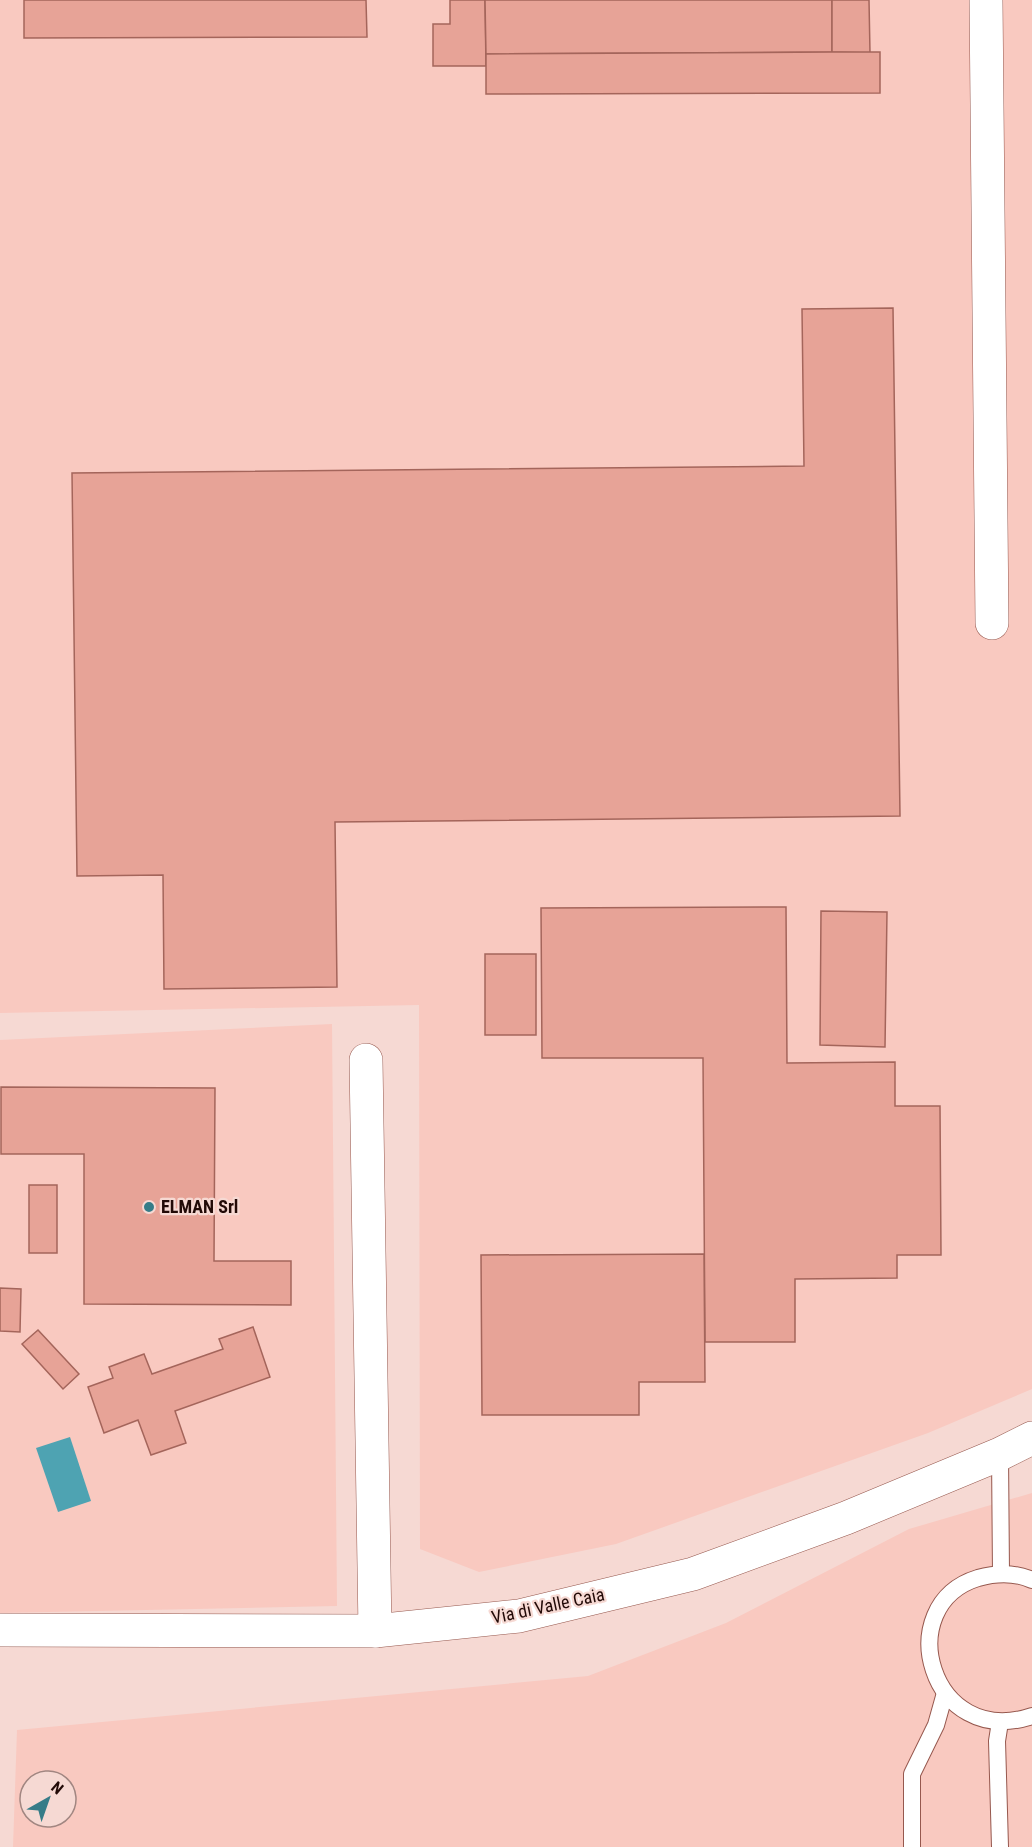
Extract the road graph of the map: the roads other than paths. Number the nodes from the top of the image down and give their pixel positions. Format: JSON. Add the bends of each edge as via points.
{"nodes":[{"id":1,"x":986,"y":0,"type":"edge"},
{"id":2,"x":992,"y":623,"type":"dead end"},
{"id":3,"x":366,"y":1060,"type":"dead end"},
{"id":4,"x":1032,"y":1438,"type":"edge"},
{"id":5,"x":1000,"y":1454,"type":"junction"},
{"id":6,"x":1000,"y":1574,"type":"junction"},
{"id":7,"x":1032,"y":1580,"type":"edge"},
{"id":8,"x":0,"y":1630,"type":"edge"},
{"id":9,"x":375,"y":1631,"type":"junction"},
{"id":10,"x":945,"y":1693,"type":"junction"},
{"id":11,"x":1032,"y":1716,"type":"edge"},
{"id":12,"x":1000,"y":1722,"type":"junction"},
{"id":13,"x":912,"y":1847,"type":"edge"},
{"id":14,"x":1000,"y":1847,"type":"edge"}],
"edges":[{"from":1,"to":2,"type":"street"},
{"from":3,"to":9,"type":"street"},
{"from":4,"to":5,"type":"street","name":"Via di Valle Caia"},
{"from":5,"to":6,"type":"lane"},
{"from":5,"to":9,"type":"street","name":"Via di Valle Caia","via":[[846,1518],[693,1574],[519,1616]]},
{"from":6,"to":7,"type":"lane"},
{"from":6,"to":10,"type":"lane","via":[[972,1580],[957,1590],[935,1618],[929,1653]]},
{"from":8,"to":9,"type":"street","name":"Via di Valle Caia"},
{"from":10,"to":12,"type":"lane","via":[[966,1712]]},
{"from":10,"to":13,"type":"lane","via":[[936,1725],[912,1774]]},
{"from":11,"to":12,"type":"lane"},
{"from":12,"to":14,"type":"lane"}]}
